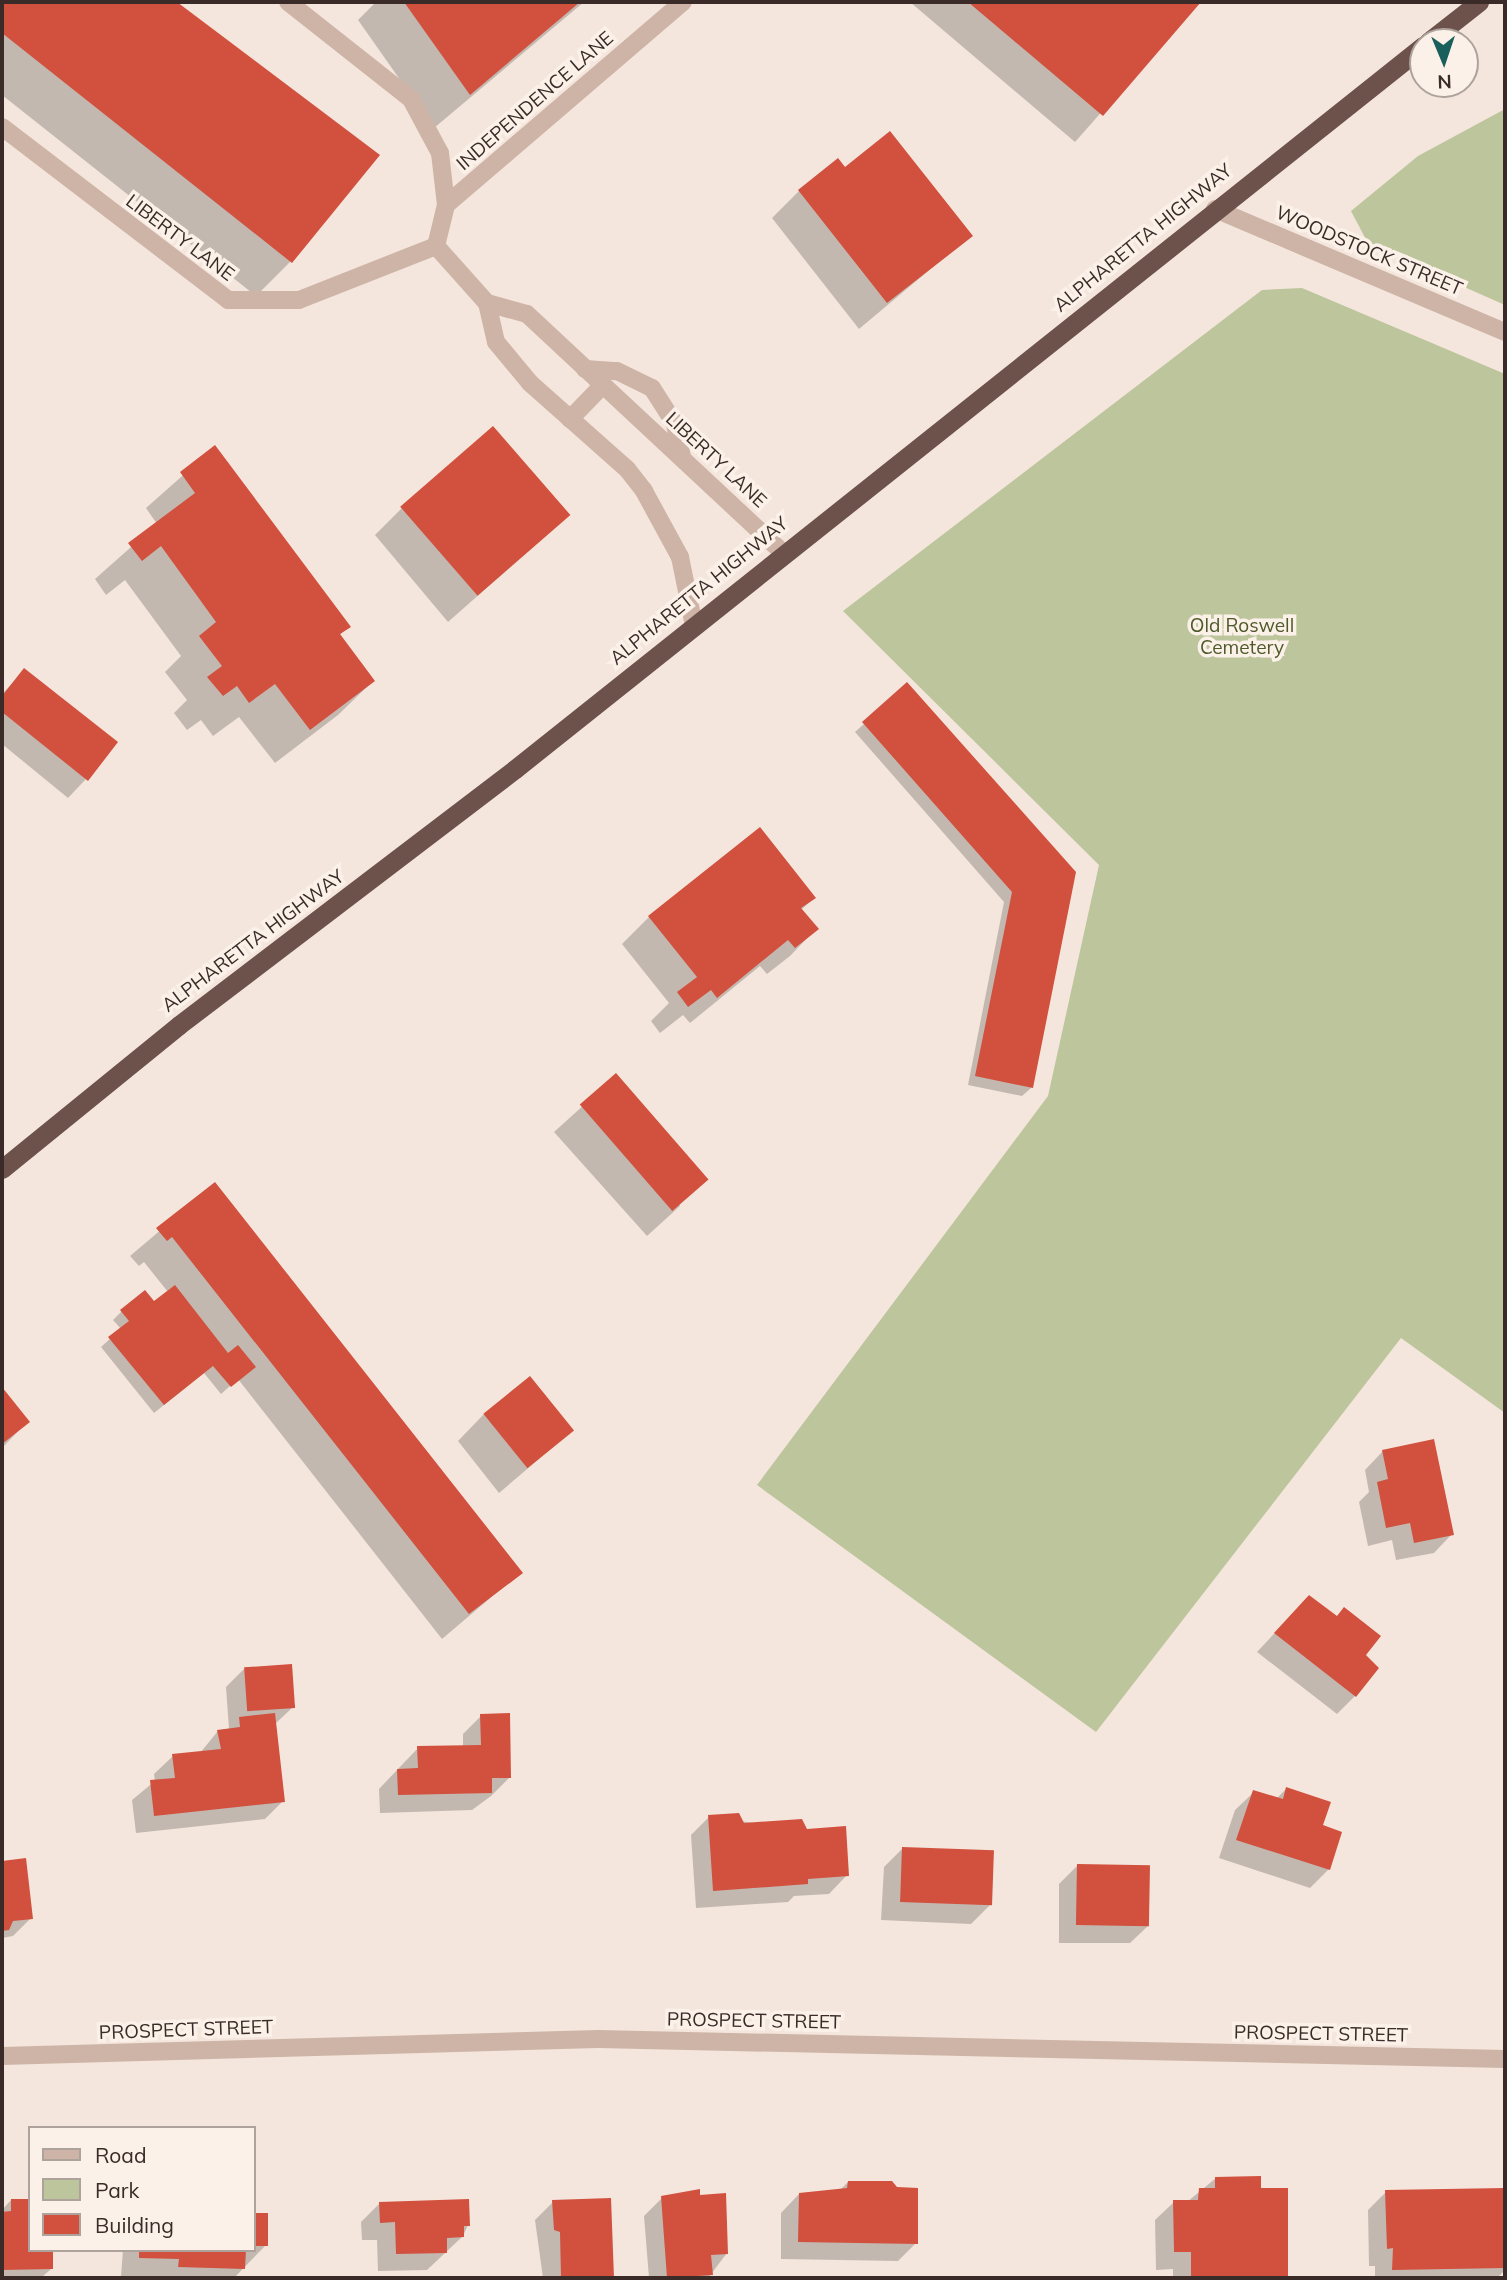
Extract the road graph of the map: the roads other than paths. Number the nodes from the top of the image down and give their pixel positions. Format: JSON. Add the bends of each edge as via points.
{"nodes":[{"id":1,"x":288,"y":2,"type":"edge"},
{"id":2,"x":683,"y":2,"type":"edge"},
{"id":3,"x":1479,"y":2,"type":"edge"},
{"id":4,"x":1446,"y":28,"type":"edge"},
{"id":5,"x":1409,"y":57,"type":"edge"},
{"id":6,"x":2,"y":127,"type":"edge"},
{"id":7,"x":446,"y":205,"type":"junction"},
{"id":8,"x":1215,"y":209,"type":"junction"},
{"id":9,"x":436,"y":246,"type":"junction"},
{"id":10,"x":487,"y":303,"type":"junction"},
{"id":11,"x":1505,"y":332,"type":"edge"},
{"id":12,"x":585,"y":369,"type":"junction"},
{"id":13,"x":603,"y":385,"type":"junction"},
{"id":14,"x":570,"y":419,"type":"junction"},
{"id":15,"x":682,"y":457,"type":"junction"},
{"id":16,"x":782,"y":552,"type":"junction"},
{"id":17,"x":694,"y":626,"type":"junction"},
{"id":18,"x":2,"y":1169,"type":"edge"},
{"id":19,"x":2,"y":2056,"type":"edge"},
{"id":20,"x":1505,"y":2059,"type":"edge"}],
"edges":[{"from":1,"to":7,"type":"street","via":[[411,99],[440,153]]},
{"from":2,"to":7,"type":"street","name":"INDEPENDENCE LANE"},
{"from":3,"to":4,"type":"highway"},
{"from":5,"to":8,"type":"highway","name":"ALPHARETTA HIGHWAY"},
{"from":6,"to":9,"type":"street","name":"LIBERTY LANE","via":[[228,300],[299,299]]},
{"from":7,"to":9,"type":"street"},
{"from":8,"to":11,"type":"street","name":"WOODSTOCK STREET"},
{"from":8,"to":16,"type":"highway","name":"ALPHARETTA HIGHWAY"},
{"from":9,"to":10,"type":"street"},
{"from":10,"to":12,"type":"street","name":"LIBERTY LANE","via":[[527,314]]},
{"from":10,"to":14,"type":"street","via":[[496,342],[530,383]]},
{"from":12,"to":13,"type":"street","name":"LIBERTY LANE"},
{"from":12,"to":15,"type":"street","via":[[617,371],[652,388],[675,425]]},
{"from":13,"to":14,"type":"street"},
{"from":13,"to":15,"type":"street","name":"LIBERTY LANE"},
{"from":14,"to":17,"type":"street","via":[[627,469],[664,521],[680,557]]},
{"from":15,"to":16,"type":"street","name":"LIBERTY LANE"},
{"from":16,"to":17,"type":"highway","name":"ALPHARETTA HIGHWAY"},
{"from":17,"to":18,"type":"highway","name":"ALPHARETTA HIGHWAY"},
{"from":19,"to":20,"type":"street","name":"PROSPECT STREET","via":[[598,2039]]}]}
